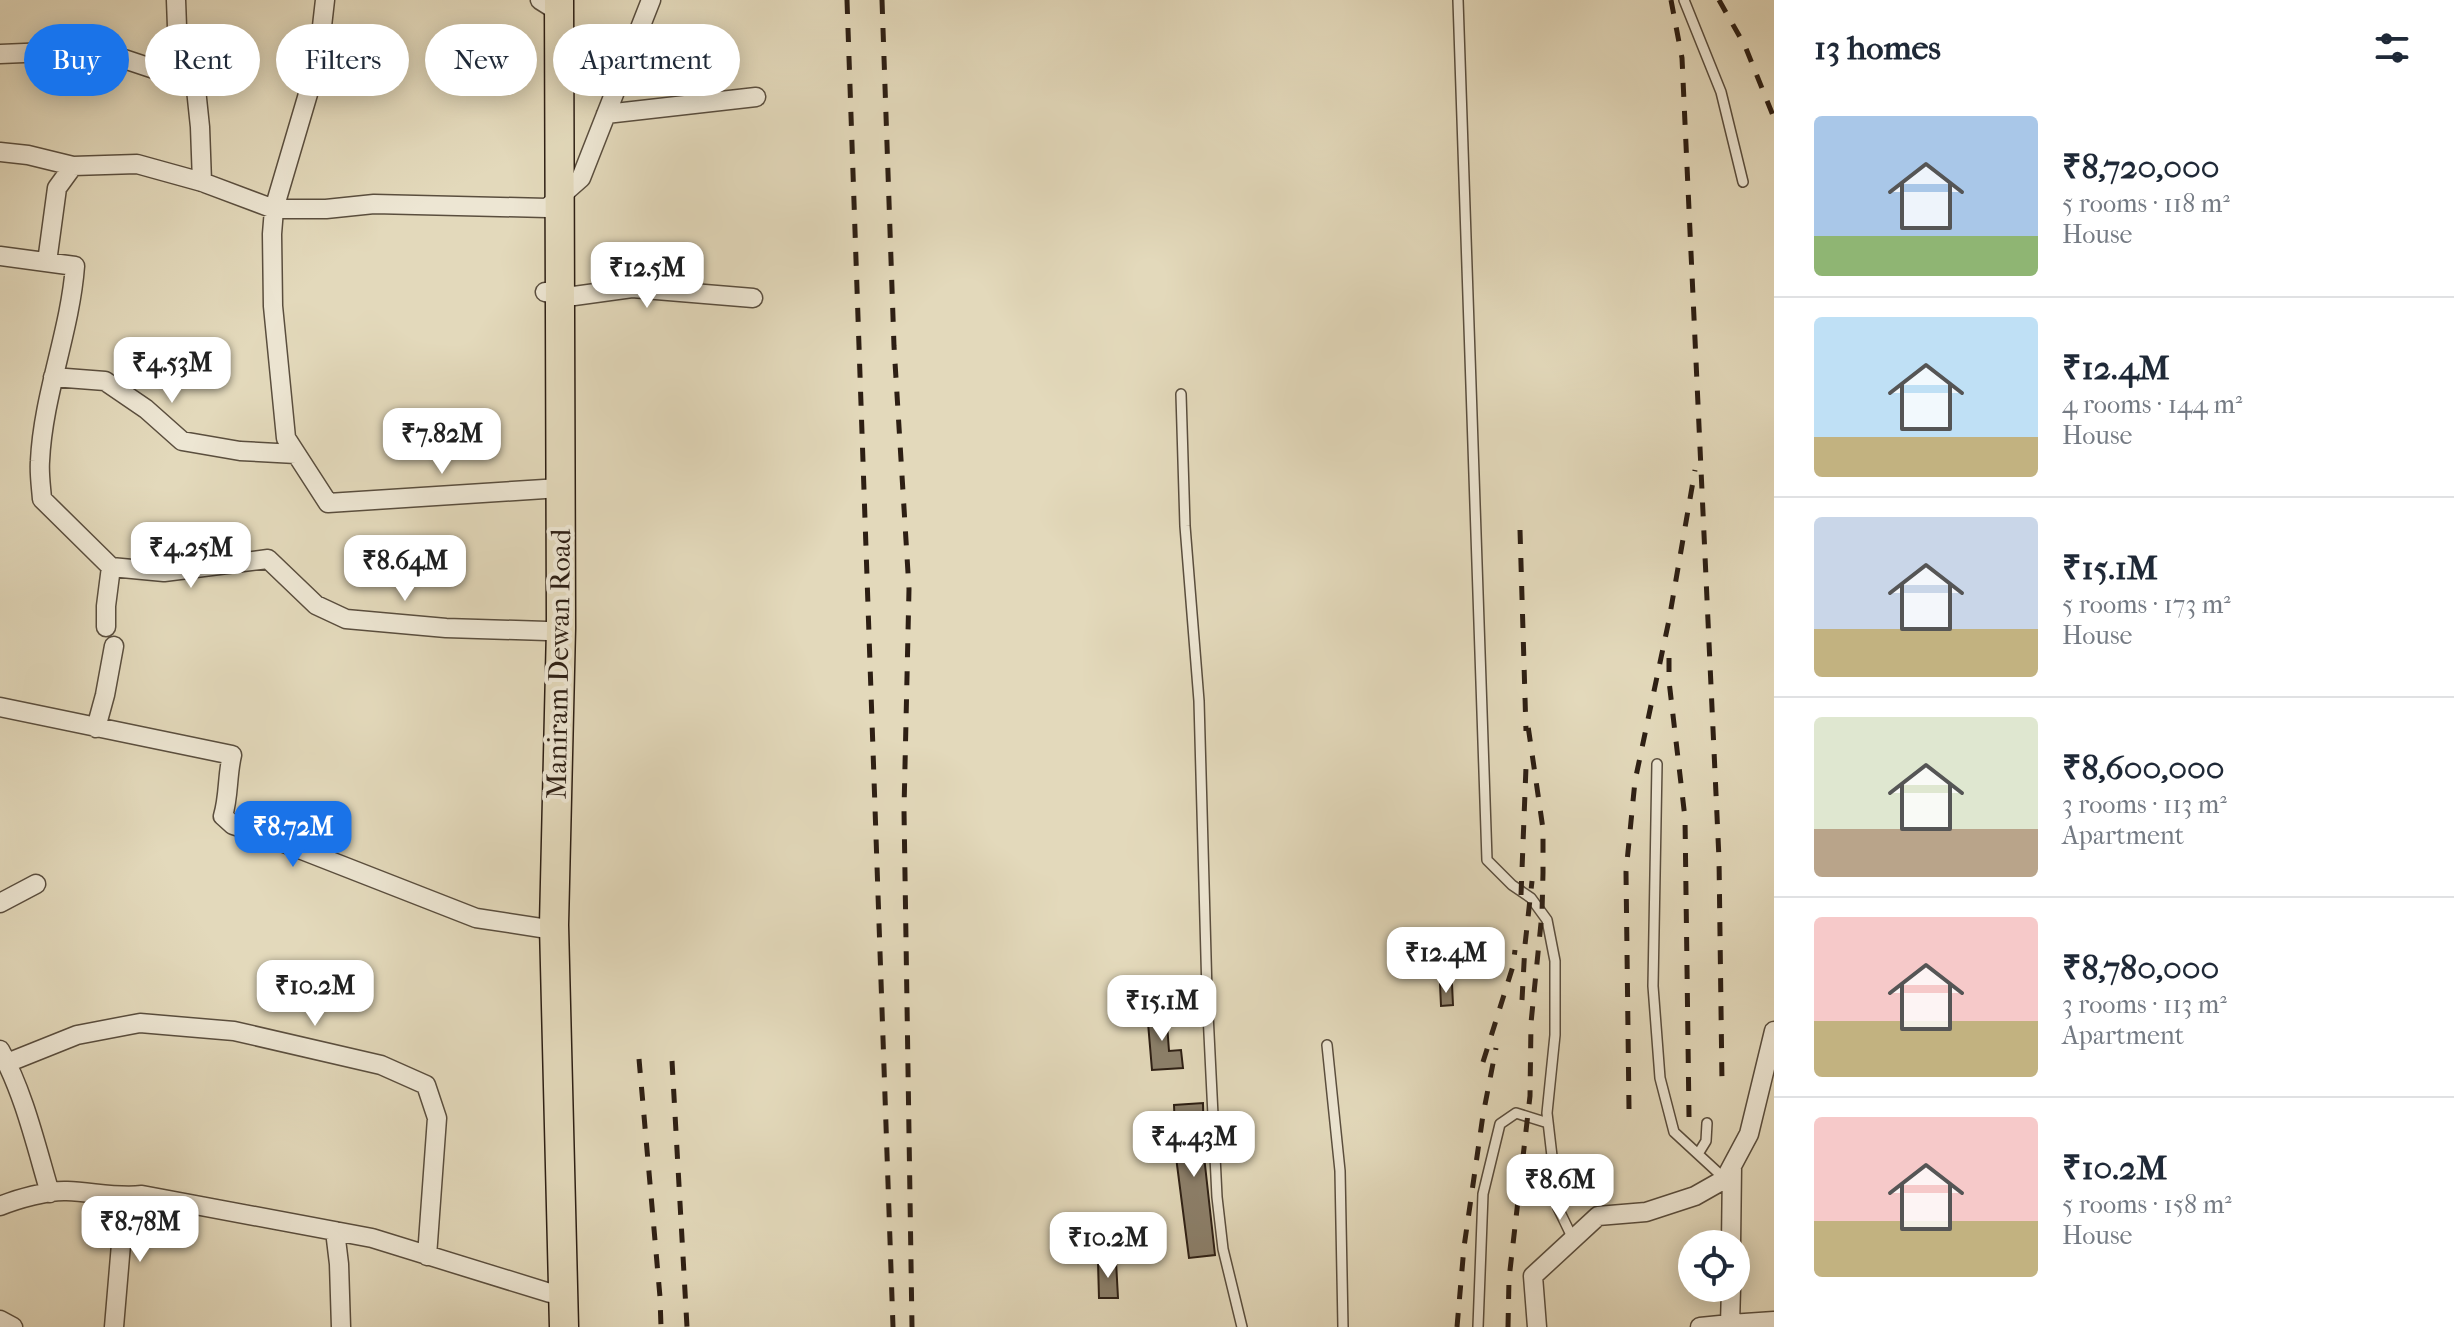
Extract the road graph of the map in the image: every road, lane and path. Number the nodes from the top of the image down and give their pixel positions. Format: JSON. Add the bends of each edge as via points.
{"nodes":[{"id":1,"x":176,"y":0,"type":"edge"},
{"id":2,"x":325,"y":0,"type":"edge"},
{"id":3,"x":651,"y":0,"type":"edge"},
{"id":4,"x":1458,"y":0,"type":"edge"},
{"id":5,"x":1684,"y":0,"type":"edge"},
{"id":6,"x":550,"y":3,"type":"edge"},
{"id":7,"x":177,"y":24,"type":"edge"},
{"id":8,"x":0,"y":54,"type":"edge"},
{"id":9,"x":145,"y":68,"type":"edge"},
{"id":10,"x":197,"y":96,"type":"edge"},
{"id":11,"x":756,"y":97,"type":"dead end"},
{"id":12,"x":606,"y":114,"type":"junction"},
{"id":13,"x":0,"y":152,"type":"edge"},
{"id":14,"x":73,"y":166,"type":"junction"},
{"id":15,"x":202,"y":182,"type":"junction"},
{"id":16,"x":1743,"y":182,"type":"dead end"},
{"id":17,"x":554,"y":202,"type":"junction"},
{"id":18,"x":274,"y":209,"type":"junction"},
{"id":19,"x":0,"y":256,"type":"edge"},
{"id":20,"x":47,"y":262,"type":"junction"},
{"id":21,"x":552,"y":293,"type":"junction"},
{"id":22,"x":753,"y":298,"type":"dead end"},
{"id":23,"x":53,"y":377,"type":"junction"},
{"id":24,"x":1181,"y":394,"type":"dead end"},
{"id":25,"x":296,"y":454,"type":"junction"},
{"id":26,"x":553,"y":489,"type":"junction"},
{"id":27,"x":111,"y":567,"type":"junction"},
{"id":28,"x":106,"y":627,"type":"dead end"},
{"id":29,"x":547,"y":631,"type":"junction"},
{"id":30,"x":114,"y":646,"type":"dead end"},
{"id":31,"x":0,"y":707,"type":"edge"},
{"id":32,"x":96,"y":728,"type":"junction"},
{"id":33,"x":1657,"y":764,"type":"dead end"},
{"id":34,"x":549,"y":812,"type":"junction"},
{"id":35,"x":36,"y":884,"type":"dead end"},
{"id":36,"x":0,"y":903,"type":"edge"},
{"id":37,"x":548,"y":929,"type":"junction"},
{"id":38,"x":1774,"y":1031,"type":"edge"},
{"id":39,"x":1327,"y":1045,"type":"dead end"},
{"id":40,"x":4,"y":1056,"type":"edge"},
{"id":41,"x":1548,"y":1123,"type":"junction"},
{"id":42,"x":1707,"y":1123,"type":"dead end"},
{"id":43,"x":1698,"y":1154,"type":"junction"},
{"id":44,"x":1729,"y":1172,"type":"junction"},
{"id":45,"x":50,"y":1193,"type":"junction"},
{"id":46,"x":125,"y":1197,"type":"junction"},
{"id":47,"x":0,"y":1206,"type":"edge"},
{"id":48,"x":1731,"y":1230,"type":"edge"},
{"id":49,"x":335,"y":1231,"type":"junction"},
{"id":50,"x":1573,"y":1239,"type":"junction"},
{"id":51,"x":427,"y":1256,"type":"junction"},
{"id":52,"x":557,"y":1292,"type":"junction"},
{"id":53,"x":1731,"y":1302,"type":"edge"},
{"id":54,"x":0,"y":1320,"type":"edge"},
{"id":55,"x":1774,"y":1321,"type":"edge"},
{"id":56,"x":1730,"y":1324,"type":"junction"},
{"id":57,"x":13,"y":1327,"type":"edge"},
{"id":58,"x":114,"y":1327,"type":"edge"},
{"id":59,"x":341,"y":1327,"type":"edge"},
{"id":60,"x":551,"y":1327,"type":"edge"},
{"id":61,"x":564,"y":1327,"type":"edge"},
{"id":62,"x":1242,"y":1327,"type":"edge"},
{"id":63,"x":1343,"y":1327,"type":"edge"},
{"id":64,"x":1478,"y":1327,"type":"edge"},
{"id":65,"x":1537,"y":1327,"type":"edge"},
{"id":66,"x":1700,"y":1327,"type":"edge"}],
"edges":[{"from":1,"to":7,"type":"street"},
{"from":2,"to":18,"type":"street","via":[[308,94]]},
{"from":3,"to":12,"type":"street"},
{"from":4,"to":41,"type":"lane","via":[[1487,860],[1531,898],[1547,920],[1555,961]]},
{"from":5,"to":16,"type":"lane","via":[[1721,92]]},
{"from":6,"to":17,"type":"main road","name":"Maniram Dewan Road"},
{"from":8,"to":9,"type":"street","via":[[97,50]]},
{"from":10,"to":15,"type":"street"},
{"from":11,"to":12,"type":"street"},
{"from":12,"to":17,"type":"street","via":[[581,178]]},
{"from":13,"to":14,"type":"street"},
{"from":14,"to":15,"type":"street","via":[[137,164]]},
{"from":14,"to":20,"type":"street","via":[[57,188]]},
{"from":15,"to":18,"type":"street"},
{"from":17,"to":18,"type":"street"},
{"from":17,"to":21,"type":"main road","name":"Maniram Dewan Road"},
{"from":18,"to":25,"type":"street","via":[[273,306],[286,438]]},
{"from":19,"to":20,"type":"street"},
{"from":20,"to":23,"type":"street","via":[[75,266]]},
{"from":21,"to":22,"type":"street","via":[[574,296],[632,288]]},
{"from":21,"to":26,"type":"main road","name":"Maniram Dewan Road"},
{"from":23,"to":25,"type":"street","via":[[105,381],[182,441]]},
{"from":23,"to":27,"type":"street","via":[[40,462],[42,499]]},
{"from":24,"to":62,"type":"lane","via":[[1199,701],[1217,1197]]},
{"from":25,"to":26,"type":"street","via":[[328,503]]},
{"from":26,"to":29,"type":"main road","name":"Maniram Dewan Road"},
{"from":26,"to":34,"type":"main road","name":"Maniram Dewan Road","via":[[561,628]]},
{"from":27,"to":28,"type":"street"},
{"from":27,"to":29,"type":"street","via":[[164,572],[268,559],[316,605],[346,619]]},
{"from":29,"to":34,"type":"main road","name":"Maniram Dewan Road"},
{"from":30,"to":32,"type":"street"},
{"from":31,"to":32,"type":"street"},
{"from":32,"to":37,"type":"street","via":[[232,755],[223,816],[233,825],[476,918]]},
{"from":33,"to":43,"type":"lane","via":[[1653,986],[1660,1078],[1674,1132]]},
{"from":34,"to":37,"type":"main road","name":"Maniram Dewan Road"},
{"from":35,"to":36,"type":"street"},
{"from":37,"to":52,"type":"main road","name":"Maniram Dewan Road"},
{"from":38,"to":44,"type":"street","via":[[1749,1134]]},
{"from":39,"to":63,"type":"lane","via":[[1340,1171]]},
{"from":40,"to":45,"type":"street"},
{"from":40,"to":51,"type":"street","via":[[140,1023],[234,1031],[381,1065],[426,1085],[437,1118]]},
{"from":41,"to":50,"type":"lane","via":[[1558,1208]]},
{"from":41,"to":64,"type":"lane","via":[[1516,1113],[1500,1124],[1483,1194]]},
{"from":42,"to":43,"type":"lane","via":[[1706,1141]]},
{"from":43,"to":44,"type":"lane"},
{"from":44,"to":48,"type":"street"},
{"from":44,"to":50,"type":"street","via":[[1695,1196],[1646,1212],[1598,1216]]},
{"from":45,"to":46,"type":"street"},
{"from":45,"to":47,"type":"street"},
{"from":46,"to":49,"type":"street","via":[[142,1195]]},
{"from":46,"to":58,"type":"street"},
{"from":49,"to":51,"type":"street"},
{"from":49,"to":59,"type":"street"},
{"from":50,"to":65,"type":"street","via":[[1533,1276]]},
{"from":51,"to":52,"type":"street"},
{"from":52,"to":60,"type":"main road","name":"Maniram Dewan Road"},
{"from":52,"to":61,"type":"main road","name":"Maniram Dewan Road"},
{"from":53,"to":56,"type":"street"},
{"from":54,"to":57,"type":"street"},
{"from":55,"to":56,"type":"street"},
{"from":56,"to":66,"type":"street"}]}
